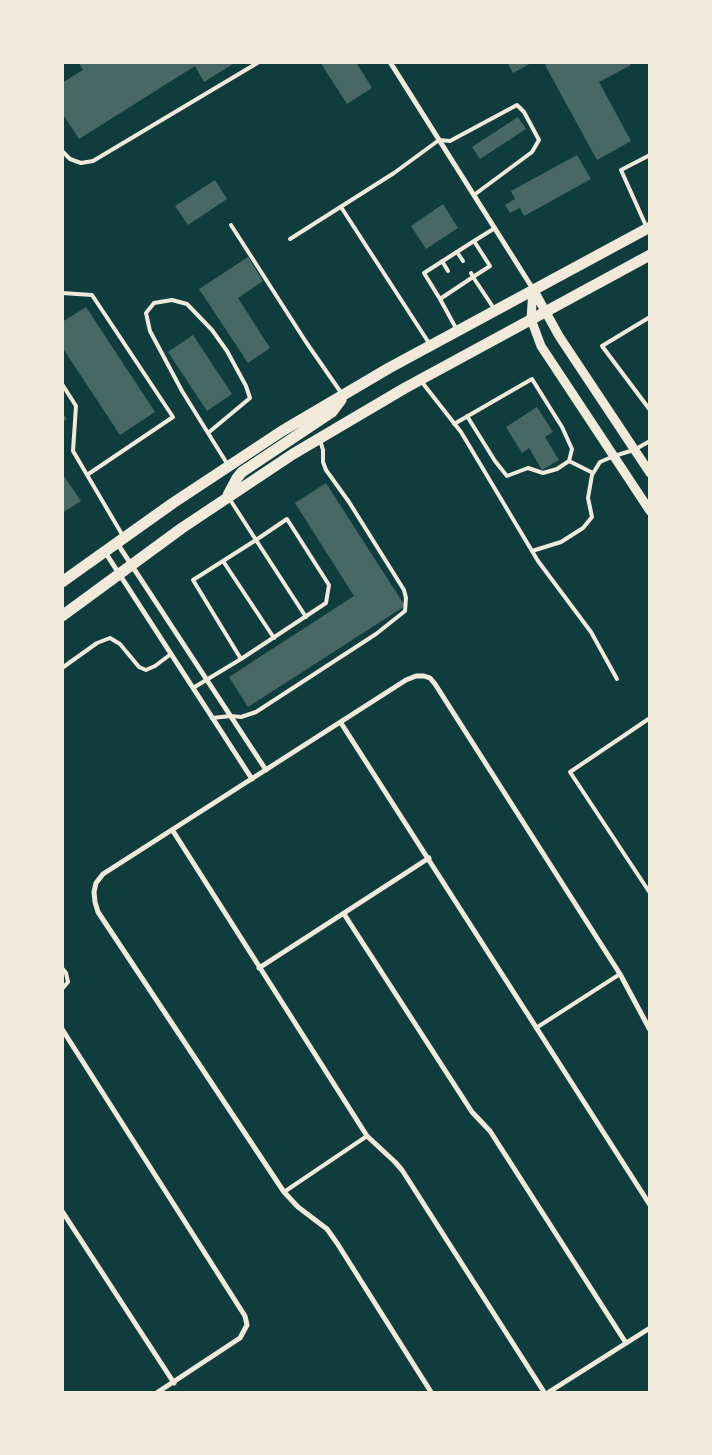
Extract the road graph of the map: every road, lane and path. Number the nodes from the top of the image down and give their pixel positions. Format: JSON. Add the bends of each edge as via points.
{"nodes":[{"id":1,"x":259,"y":62,"type":"edge"},
{"id":2,"x":391,"y":63,"type":"edge"},
{"id":3,"x":439,"y":140,"type":"junction"},
{"id":4,"x":62,"y":152,"type":"edge"},
{"id":5,"x":650,"y":155,"type":"edge"},
{"id":6,"x":474,"y":195,"type":"junction"},
{"id":7,"x":340,"y":207,"type":"junction"},
{"id":8,"x":231,"y":225,"type":"dead end"},
{"id":9,"x":495,"y":228,"type":"junction"},
{"id":10,"x":648,"y":228,"type":"edge"},
{"id":11,"x":290,"y":239,"type":"dead end"},
{"id":12,"x":474,"y":241,"type":"junction"},
{"id":13,"x":457,"y":252,"type":"junction"},
{"id":14,"x":650,"y":255,"type":"edge"},
{"id":15,"x":463,"y":261,"type":"dead end"},
{"id":16,"x":442,"y":262,"type":"junction"},
{"id":17,"x":448,"y":271,"type":"dead end"},
{"id":18,"x":472,"y":275,"type":"junction"},
{"id":19,"x":533,"y":289,"type":"junction"},
{"id":20,"x":62,"y":293,"type":"edge"},
{"id":21,"x":440,"y":298,"type":"junction"},
{"id":22,"x":495,"y":310,"type":"junction"},
{"id":23,"x":546,"y":311,"type":"junction"},
{"id":24,"x":650,"y":317,"type":"edge"},
{"id":25,"x":531,"y":319,"type":"junction"},
{"id":26,"x":457,"y":330,"type":"junction"},
{"id":27,"x":430,"y":345,"type":"junction"},
{"id":28,"x":420,"y":380,"type":"junction"},
{"id":29,"x":62,"y":384,"type":"edge"},
{"id":30,"x":342,"y":394,"type":"junction"},
{"id":31,"x":650,"y":410,"type":"edge"},
{"id":32,"x":467,"y":416,"type":"junction"},
{"id":33,"x":454,"y":424,"type":"junction"},
{"id":34,"x":208,"y":433,"type":"junction"},
{"id":35,"x":318,"y":438,"type":"junction"},
{"id":36,"x":650,"y":441,"type":"edge"},
{"id":37,"x":634,"y":450,"type":"junction"},
{"id":38,"x":614,"y":456,"type":"junction"},
{"id":39,"x":569,"y":461,"type":"junction"},
{"id":40,"x":228,"y":465,"type":"junction"},
{"id":41,"x":593,"y":473,"type":"junction"},
{"id":42,"x":650,"y":473,"type":"edge"},
{"id":43,"x":87,"y":475,"type":"junction"},
{"id":44,"x":228,"y":496,"type":"junction"},
{"id":45,"x":650,"y":511,"type":"edge"},
{"id":46,"x":120,"y":540,"type":"junction"},
{"id":47,"x":256,"y":540,"type":"junction"},
{"id":48,"x":104,"y":552,"type":"junction"},
{"id":49,"x":532,"y":552,"type":"junction"},
{"id":50,"x":223,"y":561,"type":"junction"},
{"id":51,"x":131,"y":565,"type":"junction"},
{"id":52,"x":119,"y":574,"type":"junction"},
{"id":53,"x":62,"y":582,"type":"edge"},
{"id":54,"x":62,"y":616,"type":"edge"},
{"id":55,"x":306,"y":616,"type":"junction"},
{"id":56,"x":274,"y":638,"type":"junction"},
{"id":57,"x":171,"y":654,"type":"junction"},
{"id":58,"x":241,"y":660,"type":"junction"},
{"id":59,"x":62,"y":668,"type":"edge"},
{"id":60,"x":206,"y":679,"type":"junction"},
{"id":61,"x":617,"y":679,"type":"dead end"},
{"id":62,"x":193,"y":688,"type":"junction"},
{"id":63,"x":230,"y":716,"type":"junction"},
{"id":64,"x":212,"y":718,"type":"junction"},
{"id":65,"x":650,"y":718,"type":"edge"},
{"id":66,"x":341,"y":723,"type":"junction"},
{"id":67,"x":266,"y":770,"type":"junction"},
{"id":68,"x":252,"y":779,"type":"junction"},
{"id":69,"x":172,"y":831,"type":"junction"},
{"id":70,"x":429,"y":858,"type":"junction"},
{"id":71,"x":650,"y":893,"type":"edge"},
{"id":72,"x":344,"y":914,"type":"junction"},
{"id":73,"x":62,"y":968,"type":"edge"},
{"id":74,"x":260,"y":968,"type":"junction"},
{"id":75,"x":620,"y":974,"type":"junction"},
{"id":76,"x":62,"y":989,"type":"edge"},
{"id":77,"x":536,"y":1028,"type":"junction"},
{"id":78,"x":62,"y":1029,"type":"edge"},
{"id":79,"x":650,"y":1030,"type":"edge"},
{"id":80,"x":367,"y":1136,"type":"junction"},
{"id":81,"x":284,"y":1192,"type":"junction"},
{"id":82,"x":650,"y":1205,"type":"edge"},
{"id":83,"x":62,"y":1211,"type":"edge"},
{"id":84,"x":650,"y":1328,"type":"edge"},
{"id":85,"x":626,"y":1344,"type":"junction"},
{"id":86,"x":174,"y":1383,"type":"junction"},
{"id":87,"x":158,"y":1392,"type":"edge"},
{"id":88,"x":431,"y":1392,"type":"edge"},
{"id":89,"x":544,"y":1392,"type":"edge"},
{"id":90,"x":549,"y":1392,"type":"edge"}],
"edges":[{"from":1,"to":4,"type":"lane","via":[[93,162],[81,163]]},
{"from":2,"to":3,"type":"street"},
{"from":3,"to":6,"type":"street"},
{"from":3,"to":6,"type":"lane","via":[[450,142],[517,105],[524,112],[539,140],[532,152]]},
{"from":3,"to":7,"type":"lane"},
{"from":5,"to":10,"type":"lane","via":[[621,170]]},
{"from":6,"to":9,"type":"street"},
{"from":7,"to":11,"type":"lane"},
{"from":7,"to":27,"type":"lane"},
{"from":8,"to":30,"type":"lane"},
{"from":9,"to":12,"type":"lane"},
{"from":9,"to":19,"type":"street"},
{"from":10,"to":19,"type":"main road"},
{"from":12,"to":13,"type":"lane"},
{"from":12,"to":18,"type":"lane","via":[[490,266]]},
{"from":13,"to":15,"type":"lane"},
{"from":13,"to":16,"type":"lane"},
{"from":14,"to":23,"type":"main road"},
{"from":16,"to":17,"type":"lane"},
{"from":16,"to":21,"type":"lane","via":[[424,273]]},
{"from":18,"to":21,"type":"lane"},
{"from":18,"to":22,"type":"lane"},
{"from":19,"to":22,"type":"main road"},
{"from":19,"to":23,"type":"street"},
{"from":19,"to":25,"type":"street"},
{"from":20,"to":43,"type":"lane","via":[[92,295],[174,417]]},
{"from":21,"to":26,"type":"lane"},
{"from":22,"to":26,"type":"main road"},
{"from":23,"to":25,"type":"main road"},
{"from":23,"to":37,"type":"street"},
{"from":24,"to":31,"type":"lane","via":[[602,346]]},
{"from":25,"to":28,"type":"main road"},
{"from":25,"to":38,"type":"street","via":[[541,346]]},
{"from":26,"to":27,"type":"main road"},
{"from":27,"to":30,"type":"main road"},
{"from":28,"to":33,"type":"lane"},
{"from":28,"to":35,"type":"main road"},
{"from":29,"to":43,"type":"lane","via":[[76,406],[73,451]]},
{"from":30,"to":40,"type":"main road"},
{"from":30,"to":44,"type":"main road","via":[[332,412],[242,472]]},
{"from":32,"to":33,"type":"lane"},
{"from":32,"to":39,"type":"lane","via":[[507,476],[528,468],[543,473]]},
{"from":32,"to":39,"type":"lane","via":[[532,379],[572,449]]},
{"from":33,"to":49,"type":"lane"},
{"from":34,"to":34,"type":"lane","via":[[150,331],[146,313],[154,303],[172,300],[187,304],[228,351],[246,386],[250,398]]},
{"from":34,"to":40,"type":"lane"},
{"from":35,"to":44,"type":"main road"},
{"from":35,"to":63,"type":"lane","via":[[326,470],[404,590],[405,611],[376,634],[256,712]]},
{"from":36,"to":37,"type":"lane"},
{"from":37,"to":38,"type":"lane"},
{"from":37,"to":42,"type":"street"},
{"from":38,"to":41,"type":"lane","via":[[600,462]]},
{"from":38,"to":45,"type":"street"},
{"from":39,"to":41,"type":"lane"},
{"from":40,"to":46,"type":"main road"},
{"from":41,"to":49,"type":"lane","via":[[588,498],[592,517],[583,528],[561,542]]},
{"from":43,"to":46,"type":"lane"},
{"from":44,"to":47,"type":"lane"},
{"from":44,"to":51,"type":"main road"},
{"from":46,"to":48,"type":"main road"},
{"from":46,"to":51,"type":"street"},
{"from":47,"to":50,"type":"lane"},
{"from":47,"to":55,"type":"lane"},
{"from":47,"to":55,"type":"lane","via":[[287,519],[329,585],[326,603]]},
{"from":48,"to":52,"type":"street"},
{"from":48,"to":53,"type":"main road"},
{"from":49,"to":61,"type":"lane","via":[[591,632]]},
{"from":50,"to":56,"type":"lane"},
{"from":50,"to":58,"type":"lane","via":[[194,580]]},
{"from":51,"to":52,"type":"main road"},
{"from":51,"to":60,"type":"street"},
{"from":52,"to":54,"type":"main road"},
{"from":52,"to":57,"type":"street"},
{"from":55,"to":56,"type":"lane"},
{"from":56,"to":58,"type":"lane"},
{"from":57,"to":59,"type":"lane","via":[[146,670],[110,638]]},
{"from":57,"to":62,"type":"street"},
{"from":58,"to":60,"type":"lane"},
{"from":60,"to":62,"type":"lane"},
{"from":60,"to":63,"type":"street"},
{"from":62,"to":64,"type":"street"},
{"from":63,"to":64,"type":"lane"},
{"from":63,"to":67,"type":"street"},
{"from":64,"to":68,"type":"street"},
{"from":65,"to":71,"type":"lane","via":[[570,772]]},
{"from":66,"to":67,"type":"street"},
{"from":66,"to":70,"type":"street"},
{"from":66,"to":75,"type":"street","via":[[406,680],[416,676],[430,678]]},
{"from":67,"to":68,"type":"street"},
{"from":68,"to":69,"type":"street"},
{"from":69,"to":74,"type":"street"},
{"from":69,"to":81,"type":"street","via":[[104,874],[96,883],[94,892],[98,912]]},
{"from":70,"to":72,"type":"street"},
{"from":70,"to":77,"type":"street"},
{"from":72,"to":74,"type":"street"},
{"from":72,"to":85,"type":"street","via":[[472,1112],[490,1131]]},
{"from":73,"to":76,"type":"lane","via":[[68,982]]},
{"from":74,"to":80,"type":"street"},
{"from":75,"to":77,"type":"lane"},
{"from":75,"to":79,"type":"street"},
{"from":77,"to":82,"type":"street"},
{"from":78,"to":86,"type":"street","via":[[242,1310],[247,1326],[234,1343]]},
{"from":80,"to":81,"type":"lane"},
{"from":80,"to":89,"type":"street","via":[[402,1170]]},
{"from":81,"to":88,"type":"street","via":[[327,1229]]},
{"from":83,"to":86,"type":"street"},
{"from":84,"to":85,"type":"street"},
{"from":85,"to":90,"type":"street"},
{"from":86,"to":87,"type":"street"}]}
